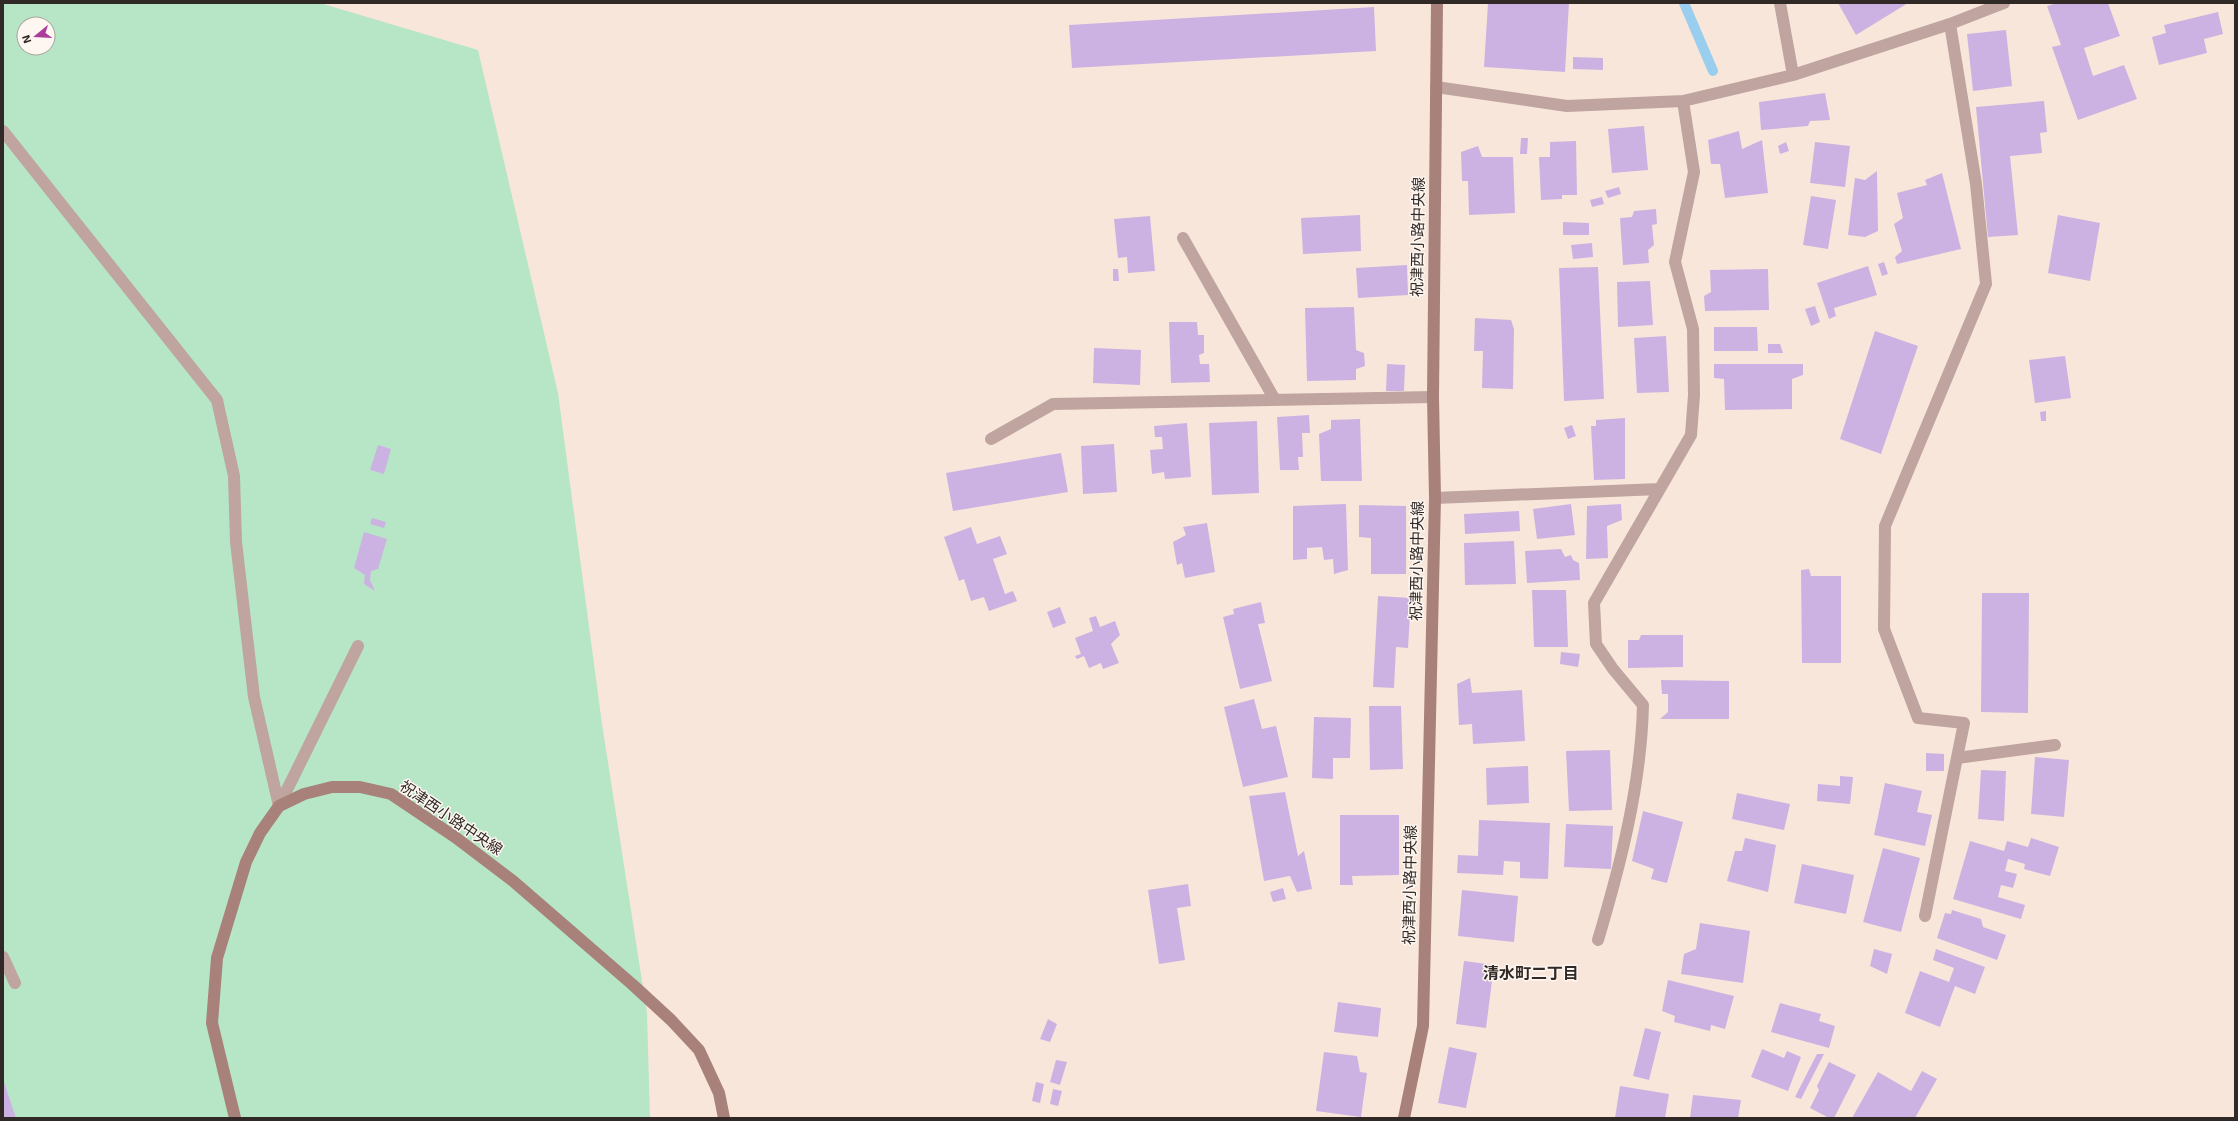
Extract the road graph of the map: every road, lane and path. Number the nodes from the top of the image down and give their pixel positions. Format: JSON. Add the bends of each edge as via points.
{"nodes":[{"id":1,"x":1437,"y":3,"type":"edge"},
{"id":2,"x":1780,"y":3,"type":"edge"},
{"id":3,"x":2004,"y":3,"type":"edge"},
{"id":4,"x":1950,"y":24,"type":"junction"},
{"id":5,"x":1793,"y":74,"type":"junction"},
{"id":6,"x":1436,"y":87,"type":"junction"},
{"id":7,"x":1683,"y":101,"type":"junction"},
{"id":8,"x":3,"y":131,"type":"edge"},
{"id":9,"x":1183,"y":238,"type":"dead end"},
{"id":10,"x":1433,"y":397,"type":"junction"},
{"id":11,"x":1275,"y":400,"type":"junction"},
{"id":12,"x":991,"y":439,"type":"dead end"},
{"id":13,"x":1660,"y":488,"type":"junction"},
{"id":14,"x":1435,"y":498,"type":"junction"},
{"id":15,"x":358,"y":646,"type":"dead end"},
{"id":16,"x":2055,"y":745,"type":"dead end"},
{"id":17,"x":1957,"y":758,"type":"junction"},
{"id":18,"x":279,"y":806,"type":"junction"},
{"id":19,"x":1925,"y":916,"type":"dead end"},
{"id":20,"x":1598,"y":940,"type":"dead end"},
{"id":21,"x":3,"y":957,"type":"edge"},
{"id":22,"x":15,"y":983,"type":"dead end"},
{"id":23,"x":235,"y":1118,"type":"edge"},
{"id":24,"x":724,"y":1118,"type":"edge"},
{"id":25,"x":1404,"y":1118,"type":"edge"}],
"edges":[{"from":1,"to":6,"type":"main road","name":"祝津西小路中央線"},
{"from":2,"to":5,"type":"street"},
{"from":3,"to":4,"type":"street"},
{"from":4,"to":5,"type":"street"},
{"from":4,"to":17,"type":"street","via":[[1976,184],[1986,284],[1885,526],[1884,629],[1918,718],[1964,723]]},
{"from":5,"to":7,"type":"street"},
{"from":6,"to":7,"type":"street","via":[[1567,106]]},
{"from":6,"to":10,"type":"main road","name":"祝津西小路中央線"},
{"from":7,"to":13,"type":"street","via":[[1694,172],[1675,262],[1693,330],[1694,395],[1691,434]]},
{"from":8,"to":18,"type":"street","via":[[217,400],[234,476],[236,542],[254,697]]},
{"from":9,"to":11,"type":"street"},
{"from":10,"to":11,"type":"street"},
{"from":10,"to":14,"type":"main road","name":"祝津西小路中央線"},
{"from":11,"to":12,"type":"street","via":[[1052,404]]},
{"from":13,"to":14,"type":"street"},
{"from":13,"to":20,"type":"street","via":[[1594,603],[1596,644],[1643,705],[1642,747],[1620,867]]},
{"from":14,"to":25,"type":"main road","name":"祝津西小路中央線","via":[[1423,1026]]},
{"from":15,"to":18,"type":"street"},
{"from":16,"to":17,"type":"street"},
{"from":17,"to":19,"type":"street"},
{"from":18,"to":23,"type":"main road","name":"祝津西小路中央線","via":[[260,833],[246,862],[217,958],[212,1023]]},
{"from":18,"to":24,"type":"main road","name":"祝津西小路中央線","via":[[304,794],[332,787],[360,786],[391,794],[455,837],[571,930],[671,1020],[699,1050],[719,1093]]},
{"from":21,"to":22,"type":"street"}]}
